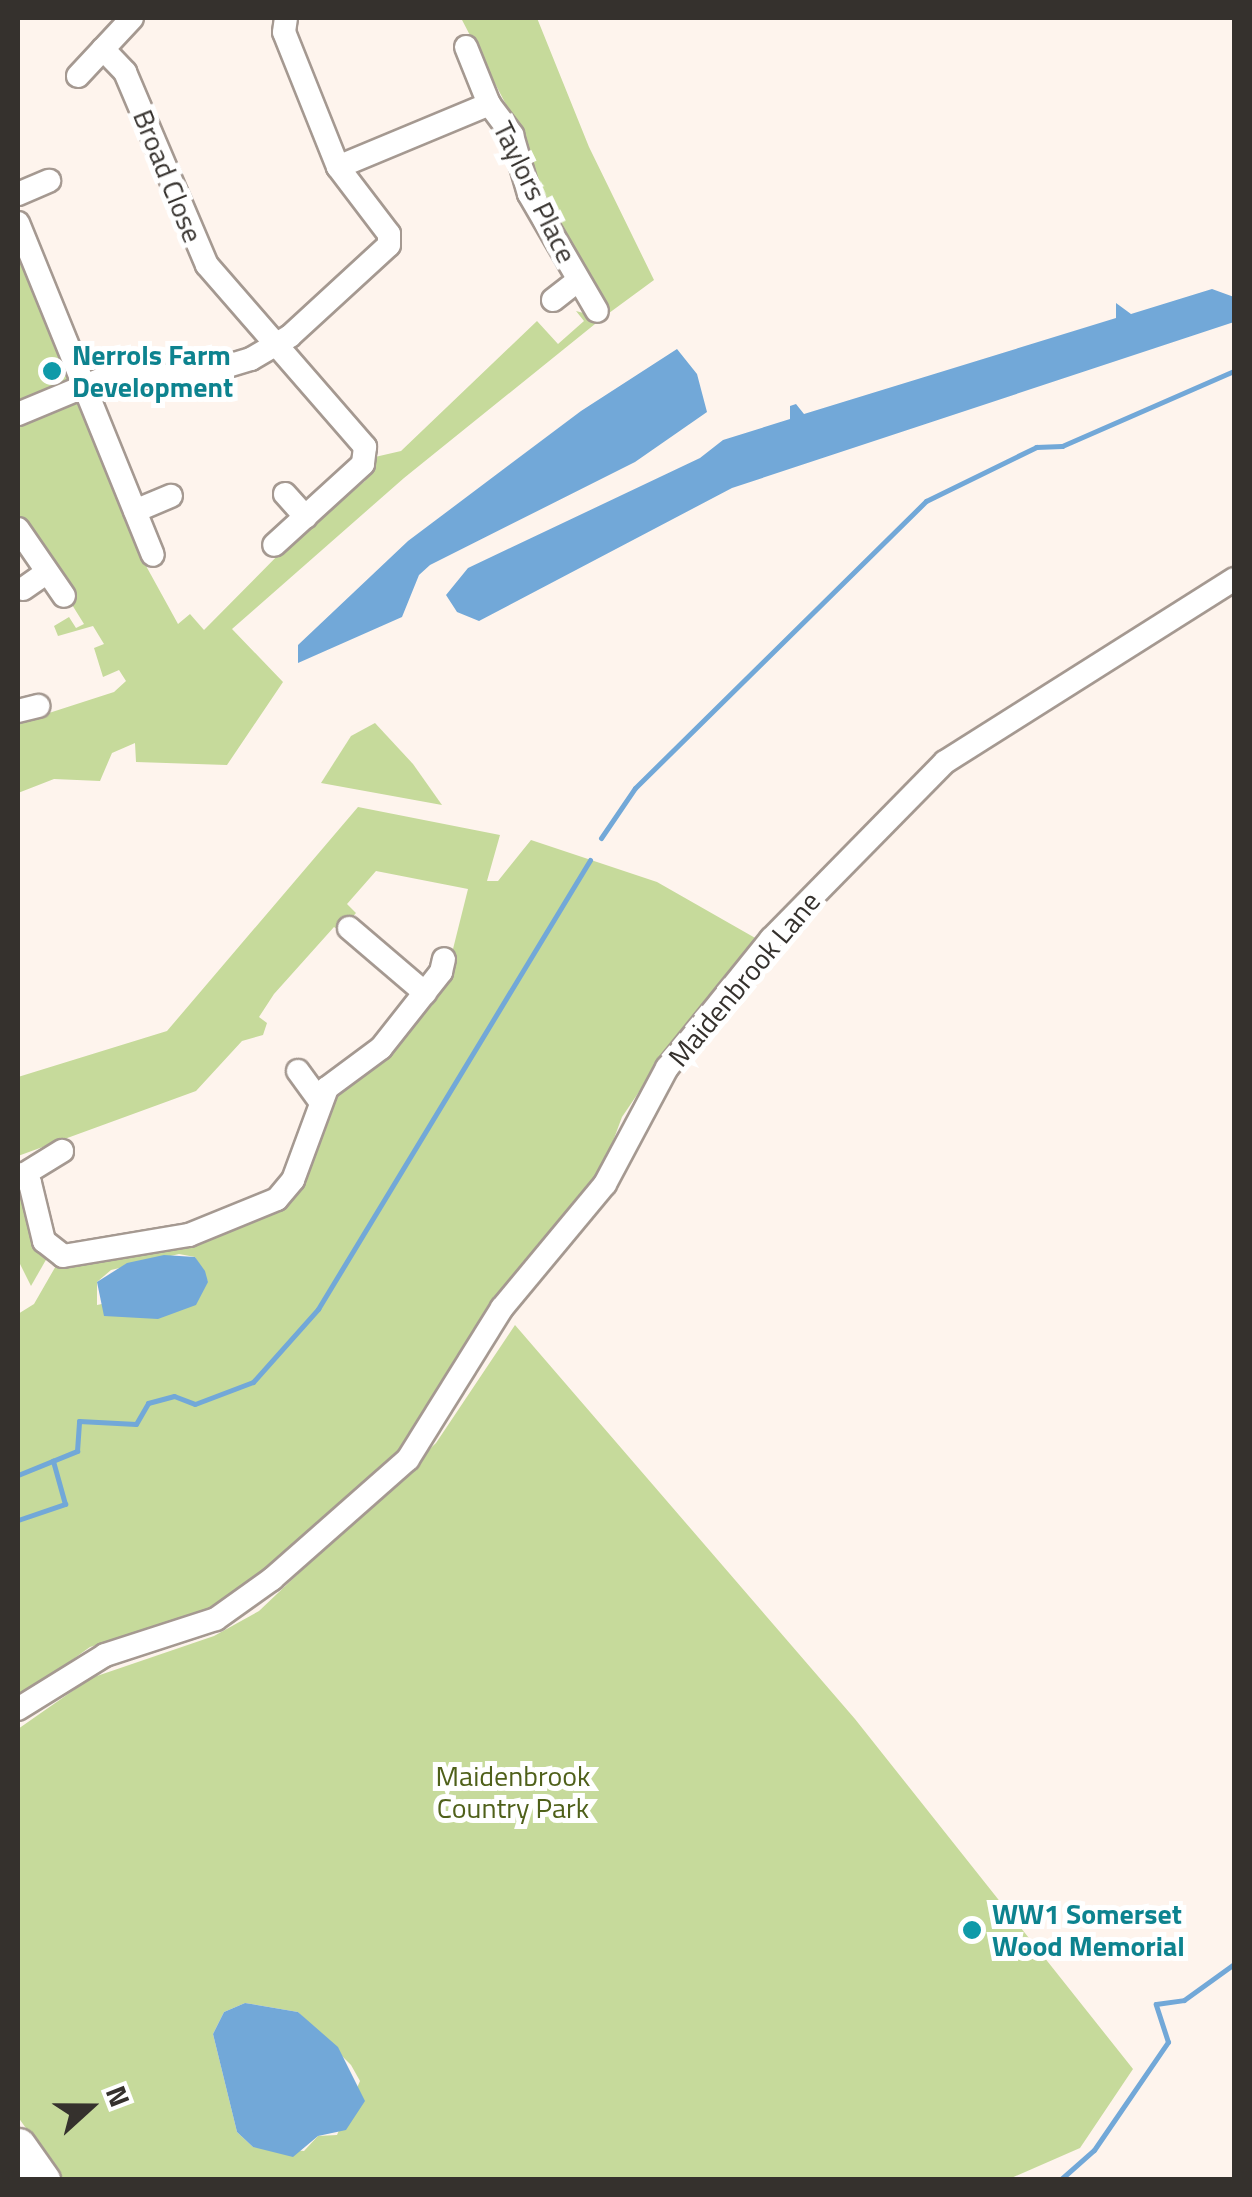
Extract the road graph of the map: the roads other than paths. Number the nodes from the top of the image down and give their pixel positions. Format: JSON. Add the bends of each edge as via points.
{"nodes":[{"id":1,"x":132,"y":18,"type":"edge"},
{"id":2,"x":286,"y":18,"type":"edge"},
{"id":3,"x":466,"y":47,"type":"dead end"},
{"id":4,"x":103,"y":49,"type":"junction"},
{"id":5,"x":78,"y":76,"type":"dead end"},
{"id":6,"x":489,"y":104,"type":"junction"},
{"id":7,"x":338,"y":167,"type":"junction"},
{"id":8,"x":49,"y":181,"type":"dead end"},
{"id":9,"x":18,"y":194,"type":"edge"},
{"id":10,"x":18,"y":223,"type":"edge"},
{"id":11,"x":576,"y":282,"type":"junction"},
{"id":12,"x":553,"y":300,"type":"dead end"},
{"id":13,"x":597,"y":310,"type":"dead end"},
{"id":14,"x":276,"y":345,"type":"junction"},
{"id":15,"x":84,"y":385,"type":"junction"},
{"id":16,"x":18,"y":414,"type":"edge"},
{"id":17,"x":285,"y":494,"type":"dead end"},
{"id":18,"x":171,"y":496,"type":"dead end"},
{"id":19,"x":135,"y":511,"type":"junction"},
{"id":20,"x":306,"y":516,"type":"junction"},
{"id":21,"x":18,"y":530,"type":"edge"},
{"id":22,"x":274,"y":545,"type":"dead end"},
{"id":23,"x":153,"y":555,"type":"dead end"},
{"id":24,"x":47,"y":572,"type":"junction"},
{"id":25,"x":1234,"y":579,"type":"edge"},
{"id":26,"x":23,"y":589,"type":"dead end"},
{"id":27,"x":64,"y":596,"type":"dead end"},
{"id":28,"x":349,"y":928,"type":"dead end"},
{"id":29,"x":444,"y":958,"type":"dead end"},
{"id":30,"x":424,"y":993,"type":"junction"},
{"id":31,"x":298,"y":1071,"type":"dead end"},
{"id":32,"x":319,"y":1100,"type":"junction"},
{"id":33,"x":62,"y":1151,"type":"dead end"},
{"id":34,"x":20,"y":1175,"type":"edge"},
{"id":35,"x":18,"y":1708,"type":"edge"},
{"id":36,"x":18,"y":2146,"type":"edge"},
{"id":37,"x":42,"y":2180,"type":"edge"}],
"edges":[{"from":1,"to":4,"type":"street"},
{"from":2,"to":7,"type":"street","via":[[284,32]]},
{"from":3,"to":6,"type":"street","name":"Taylors Place"},
{"from":4,"to":5,"type":"street"},
{"from":4,"to":14,"type":"street","name":"Broad Close","via":[[126,72],[197,250]]},
{"from":6,"to":7,"type":"street","name":"Taylors Place"},
{"from":6,"to":11,"type":"street","name":"Taylors Place","via":[[512,135],[524,181],[558,234]]},
{"from":7,"to":14,"type":"street","via":[[389,234],[389,245]]},
{"from":8,"to":9,"type":"street"},
{"from":10,"to":15,"type":"street"},
{"from":11,"to":12,"type":"street","name":"Taylors Place"},
{"from":11,"to":13,"type":"street","name":"Taylors Place"},
{"from":14,"to":15,"type":"street","via":[[201,374],[125,376]]},
{"from":14,"to":20,"type":"street","name":"Broad Close","via":[[366,452],[363,464]]},
{"from":15,"to":16,"type":"street"},
{"from":15,"to":19,"type":"street"},
{"from":17,"to":20,"type":"street"},
{"from":18,"to":19,"type":"street"},
{"from":19,"to":23,"type":"street"},
{"from":20,"to":22,"type":"street"},
{"from":21,"to":24,"type":"street"},
{"from":24,"to":26,"type":"street"},
{"from":24,"to":27,"type":"street"},
{"from":25,"to":35,"type":"street","name":"Maidenbrook Lane","via":[[945,762],[771,939],[667,1068],[605,1184],[502,1308],[408,1460],[216,1619],[106,1656]]},
{"from":28,"to":30,"type":"street"},
{"from":29,"to":30,"type":"street"},
{"from":30,"to":32,"type":"street","via":[[381,1048]]},
{"from":31,"to":32,"type":"street"},
{"from":32,"to":34,"type":"street","via":[[293,1180],[277,1199],[189,1235],[63,1256],[44,1241],[37,1202]]},
{"from":33,"to":34,"type":"street"},
{"from":36,"to":37,"type":"main road"}]}
